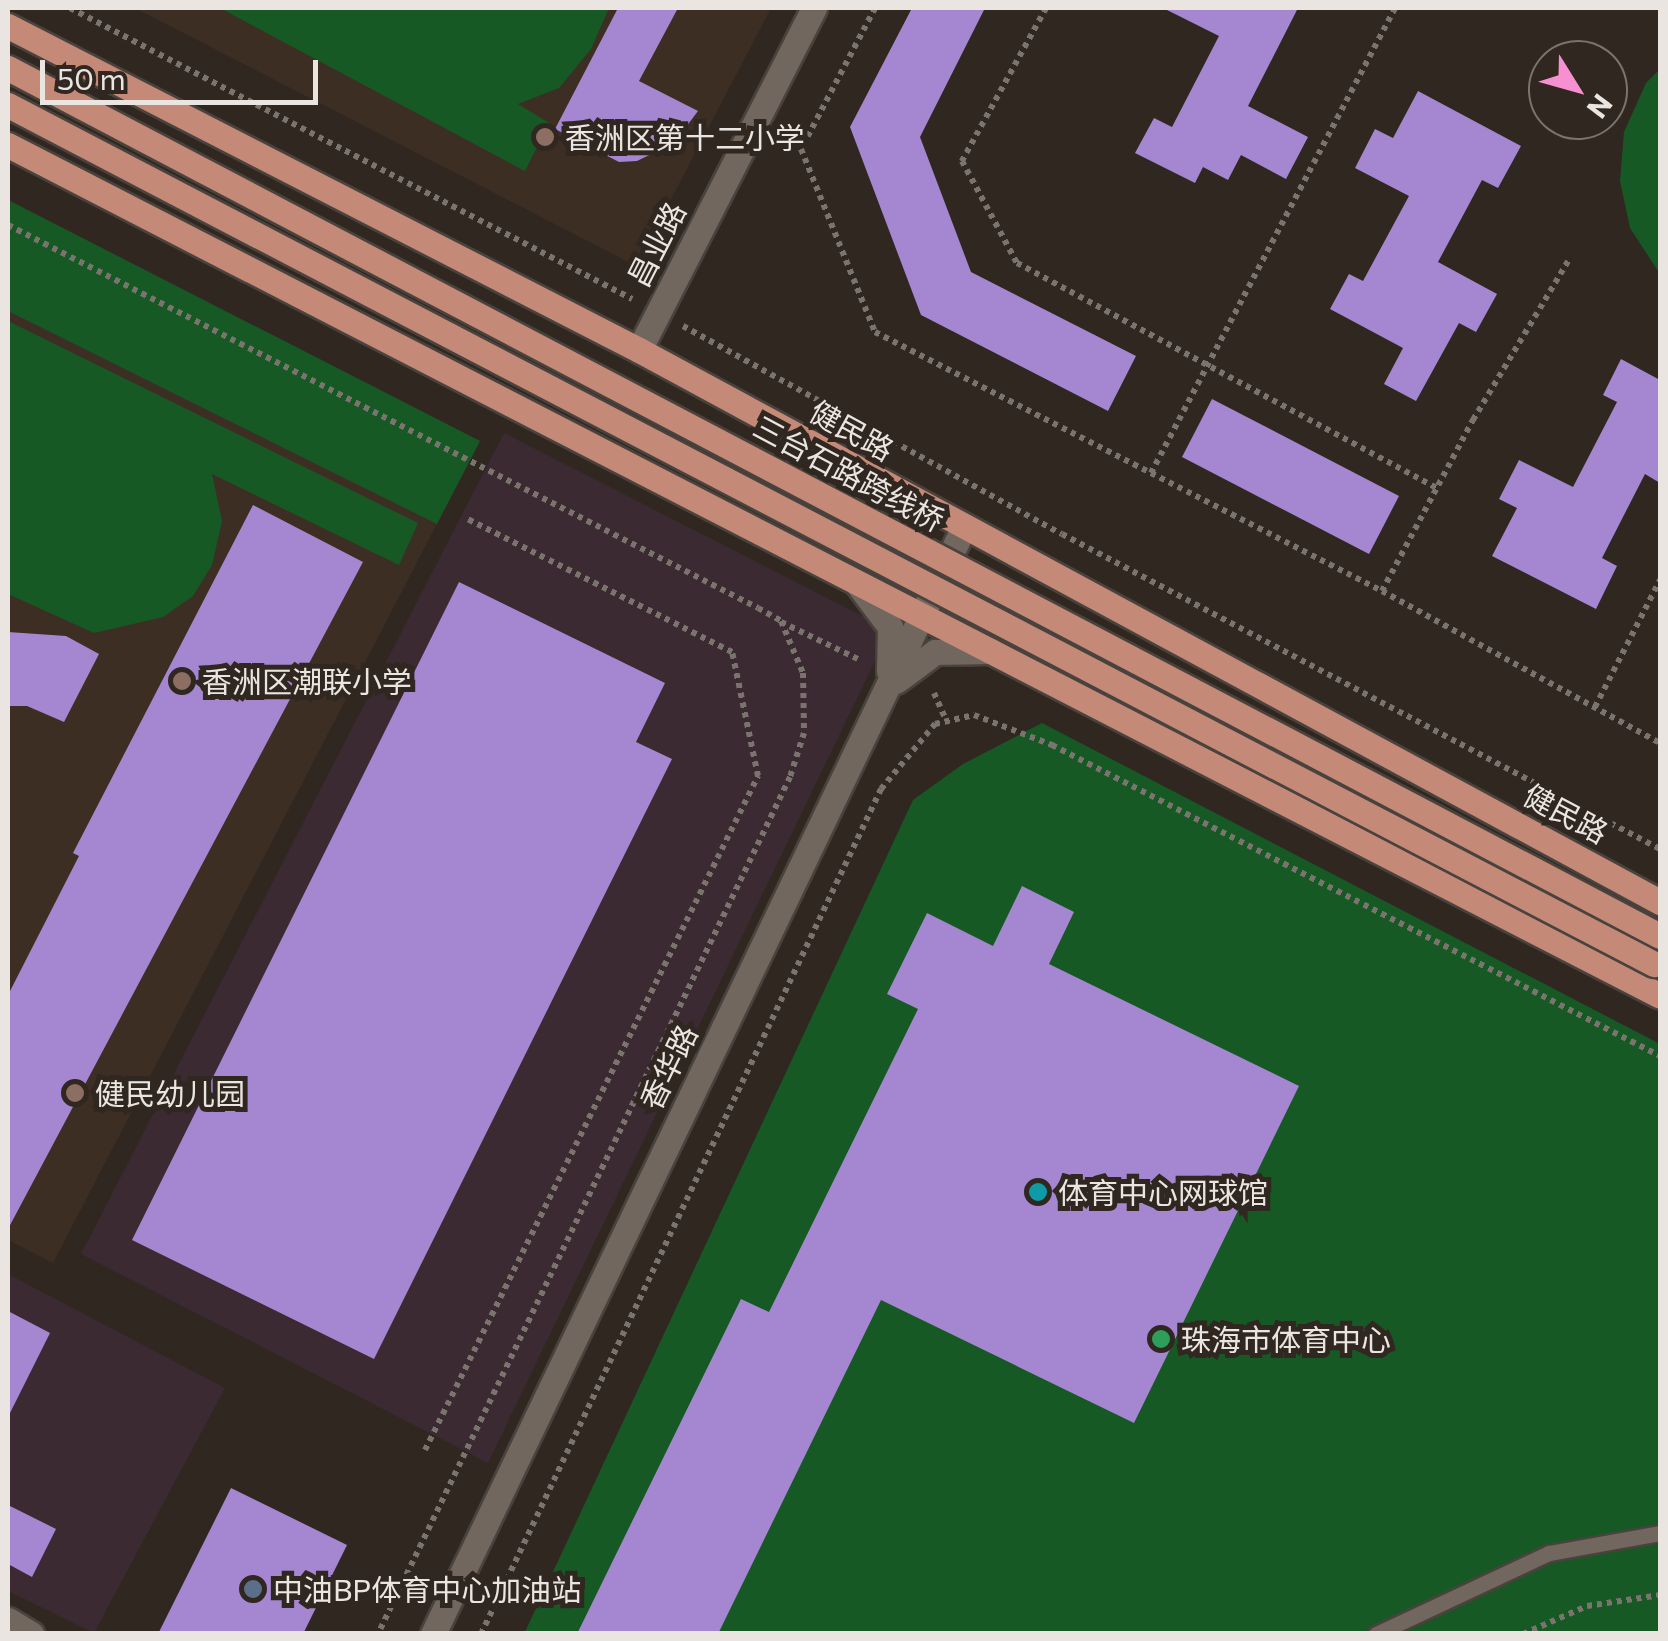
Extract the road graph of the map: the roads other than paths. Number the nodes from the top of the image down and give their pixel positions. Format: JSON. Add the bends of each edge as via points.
{"nodes":[{"id":1,"x":814,"y":8,"type":"edge"},
{"id":2,"x":8,"y":26,"type":"edge"},
{"id":3,"x":8,"y":68,"type":"edge"},
{"id":4,"x":8,"y":106,"type":"edge"},
{"id":5,"x":8,"y":146,"type":"edge"},
{"id":6,"x":639,"y":350,"type":"junction"},
{"id":7,"x":963,"y":528,"type":"junction"},
{"id":8,"x":851,"y":578,"type":"junction"},
{"id":9,"x":922,"y":614,"type":"junction"},
{"id":10,"x":994,"y":652,"type":"junction"},
{"id":11,"x":880,"y":700,"type":"junction"},
{"id":12,"x":1660,"y":902,"type":"edge"},
{"id":13,"x":1660,"y":936,"type":"edge"},
{"id":14,"x":1657,"y":966,"type":"edge"},
{"id":15,"x":1660,"y":996,"type":"edge"},
{"id":16,"x":1660,"y":1534,"type":"edge"},
{"id":17,"x":8,"y":1620,"type":"edge"},
{"id":18,"x":31,"y":1634,"type":"edge"},
{"id":19,"x":432,"y":1634,"type":"edge"},
{"id":20,"x":1376,"y":1634,"type":"edge"}],
"edges":[{"from":1,"to":6,"type":"street","name":"昌业路"},
{"from":2,"to":6,"type":"main road","name":"健民路"},
{"from":3,"to":13,"type":"main road","name":"三台石路跨线桥","bridge":true},
{"from":4,"to":14,"type":"main road","name":"三台石路跨线桥","bridge":true},
{"from":5,"to":8,"type":"main road"},
{"from":6,"to":7,"type":"main road","name":"健民路"},
{"from":7,"to":9,"type":"street","name":"香华路"},
{"from":7,"to":12,"type":"main road","name":"健民路"},
{"from":8,"to":9,"type":"main road"},
{"from":8,"to":11,"type":"street","via":[[890,627],[891,662]]},
{"from":9,"to":10,"type":"main road"},
{"from":9,"to":11,"type":"street","name":"香华路"},
{"from":10,"to":11,"type":"street","via":[[935,652]]},
{"from":10,"to":15,"type":"main road"},
{"from":11,"to":19,"type":"street","name":"香华路"},
{"from":16,"to":20,"type":"lane","via":[[1549,1553]]},
{"from":17,"to":18,"type":"street"}]}
